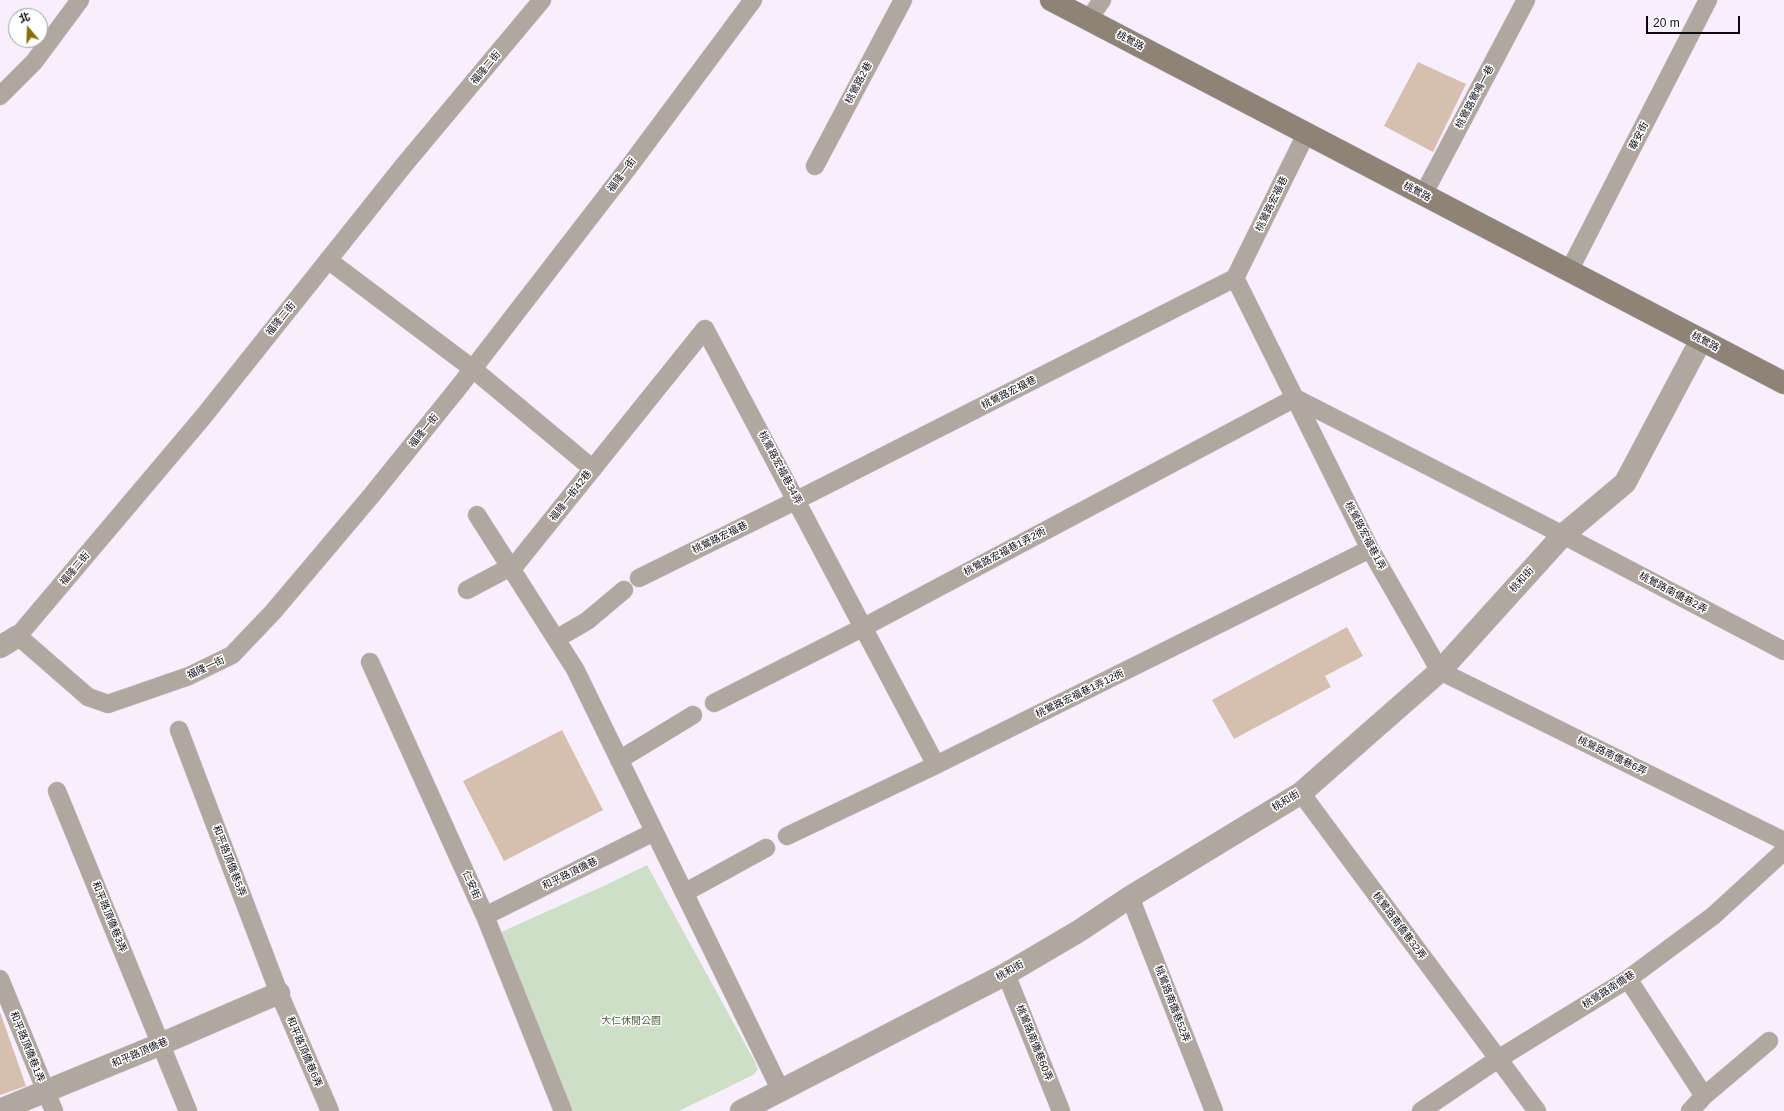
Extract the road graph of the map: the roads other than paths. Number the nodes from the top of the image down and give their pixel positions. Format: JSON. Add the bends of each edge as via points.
{"nodes":[{"id":1,"x":80,"y":0,"type":"edge"},
{"id":2,"x":542,"y":0,"type":"edge"},
{"id":3,"x":753,"y":0,"type":"edge"},
{"id":4,"x":903,"y":0,"type":"edge"},
{"id":5,"x":1051,"y":0,"type":"edge"},
{"id":6,"x":1102,"y":0,"type":"edge"},
{"id":7,"x":1526,"y":0,"type":"edge"},
{"id":8,"x":1708,"y":0,"type":"edge"},
{"id":9,"x":1089,"y":20,"type":"junction"},
{"id":10,"x":0,"y":96,"type":"edge"},
{"id":11,"x":1306,"y":134,"type":"junction"},
{"id":12,"x":815,"y":166,"type":"dead end"},
{"id":13,"x":1423,"y":195,"type":"junction"},
{"id":14,"x":328,"y":260,"type":"junction"},
{"id":15,"x":1569,"y":271,"type":"junction"},
{"id":16,"x":1235,"y":278,"type":"junction"},
{"id":17,"x":1700,"y":340,"type":"junction"},
{"id":18,"x":473,"y":368,"type":"junction"},
{"id":19,"x":1784,"y":383,"type":"edge"},
{"id":20,"x":1295,"y":398,"type":"junction"},
{"id":21,"x":593,"y":469,"type":"junction"},
{"id":22,"x":797,"y":500,"type":"junction"},
{"id":23,"x":477,"y":515,"type":"dead end"},
{"id":24,"x":1563,"y":535,"type":"junction"},
{"id":25,"x":1370,"y":549,"type":"junction"},
{"id":26,"x":510,"y":566,"type":"junction"},
{"id":27,"x":639,"y":578,"type":"dead end"},
{"id":28,"x":467,"y":590,"type":"dead end"},
{"id":29,"x":624,"y":590,"type":"dead end"},
{"id":30,"x":864,"y":627,"type":"junction"},
{"id":31,"x":556,"y":639,"type":"junction"},
{"id":32,"x":9,"y":642,"type":"edge"},
{"id":33,"x":1784,"y":651,"type":"edge"},
{"id":34,"x":370,"y":662,"type":"dead end"},
{"id":35,"x":1440,"y":671,"type":"junction"},
{"id":36,"x":714,"y":703,"type":"dead end"},
{"id":37,"x":693,"y":715,"type":"dead end"},
{"id":38,"x":179,"y":730,"type":"dead end"},
{"id":39,"x":619,"y":760,"type":"junction"},
{"id":40,"x":936,"y":765,"type":"junction"},
{"id":41,"x":57,"y":790,"type":"dead end"},
{"id":42,"x":1301,"y":793,"type":"junction"},
{"id":43,"x":654,"y":832,"type":"junction"},
{"id":44,"x":787,"y":836,"type":"dead end"},
{"id":45,"x":1784,"y":841,"type":"edge"},
{"id":46,"x":766,"y":848,"type":"dead end"},
{"id":47,"x":1784,"y":851,"type":"edge"},
{"id":48,"x":684,"y":893,"type":"junction"},
{"id":49,"x":1130,"y":897,"type":"junction"},
{"id":50,"x":485,"y":916,"type":"junction"},
{"id":51,"x":1006,"y":974,"type":"junction"},
{"id":52,"x":0,"y":979,"type":"edge"},
{"id":53,"x":1628,"y":979,"type":"junction"},
{"id":54,"x":279,"y":993,"type":"junction"},
{"id":55,"x":1769,"y":1041,"type":"dead end"},
{"id":56,"x":161,"y":1044,"type":"junction"},
{"id":57,"x":1498,"y":1059,"type":"junction"},
{"id":58,"x":781,"y":1091,"type":"junction"},
{"id":59,"x":1704,"y":1096,"type":"junction"},
{"id":60,"x":50,"y":1102,"type":"edge"},
{"id":61,"x":0,"y":1110,"type":"edge"},
{"id":62,"x":188,"y":1111,"type":"edge"},
{"id":63,"x":330,"y":1111,"type":"edge"},
{"id":64,"x":563,"y":1111,"type":"edge"},
{"id":65,"x":741,"y":1111,"type":"edge"},
{"id":66,"x":1061,"y":1111,"type":"edge"},
{"id":67,"x":1214,"y":1111,"type":"edge"},
{"id":68,"x":1422,"y":1111,"type":"edge"},
{"id":69,"x":1537,"y":1111,"type":"edge"},
{"id":70,"x":1690,"y":1111,"type":"edge"}],
"edges":[{"from":1,"to":10,"type":"lane","via":[[34,62]]},
{"from":2,"to":14,"type":"lane","name":"福隆二街"},
{"from":3,"to":18,"type":"lane","name":"福隆一街","via":[[632,164]]},
{"from":4,"to":12,"type":"lane","name":"桃鶯路2巷"},
{"from":5,"to":9,"type":"main road","name":"桃鶯路"},
{"from":6,"to":9,"type":"lane"},
{"from":7,"to":13,"type":"lane","name":"桃鶯路鶯鳴一巷"},
{"from":8,"to":15,"type":"lane","name":"華安街"},
{"from":9,"to":11,"type":"main road","name":"桃鶯路"},
{"from":11,"to":13,"type":"main road","name":"桃鶯路"},
{"from":11,"to":16,"type":"lane","name":"桃鶯路宏福巷"},
{"from":13,"to":15,"type":"main road","name":"桃鶯路"},
{"from":14,"to":18,"type":"lane","name":"福隆一街42巷"},
{"from":14,"to":32,"type":"lane","name":"福隆二街","via":[[203,417]]},
{"from":15,"to":17,"type":"main road","name":"桃鶯路"},
{"from":16,"to":20,"type":"lane","name":"桃鶯路宏福巷1弄"},
{"from":16,"to":22,"type":"lane","name":"桃鶯路宏福巷"},
{"from":17,"to":19,"type":"main road","name":"桃鶯路"},
{"from":17,"to":24,"type":"street","name":"桃和街","via":[[1624,483]]},
{"from":18,"to":21,"type":"lane","name":"福隆一街42巷"},
{"from":18,"to":32,"type":"lane","name":"福隆一街","via":[[366,502],[273,612],[232,655],[189,676],[108,704],[88,697]]},
{"from":20,"to":24,"type":"lane"},
{"from":20,"to":25,"type":"lane","name":"桃鶯路宏福巷1弄"},
{"from":20,"to":30,"type":"lane","name":"桃鶯路宏福巷1弄2衖"},
{"from":21,"to":22,"type":"lane","name":"桃鶯路宏福巷34弄","via":[[705,329]]},
{"from":21,"to":26,"type":"lane","name":"福隆一街42巷","via":[[516,564]]},
{"from":22,"to":27,"type":"lane","name":"桃鶯路宏福巷"},
{"from":22,"to":30,"type":"lane","name":"桃鶯路宏福巷34弄"},
{"from":23,"to":26,"type":"lane"},
{"from":24,"to":33,"type":"lane","name":"桃鶯路南僑巷2弄"},
{"from":24,"to":35,"type":"street","name":"桃和街"},
{"from":25,"to":35,"type":"lane","name":"桃鶯路宏福巷1弄"},
{"from":25,"to":40,"type":"lane","name":"桃鶯路宏福巷1弄12衖"},
{"from":26,"to":28,"type":"lane","name":"福隆一街42巷"},
{"from":26,"to":31,"type":"lane"},
{"from":29,"to":31,"type":"lane","via":[[587,621]]},
{"from":30,"to":36,"type":"lane","name":"桃鶯路宏福巷1弄2衖"},
{"from":30,"to":40,"type":"lane","name":"桃鶯路宏福巷34弄"},
{"from":31,"to":39,"type":"lane","via":[[575,669]]},
{"from":34,"to":50,"type":"lane","name":"仁安街"},
{"from":35,"to":42,"type":"street","name":"桃和街"},
{"from":35,"to":45,"type":"lane","name":"桃鶯路南僑巷6弄"},
{"from":37,"to":39,"type":"lane"},
{"from":38,"to":54,"type":"lane","name":"和平路頂僑巷5弄"},
{"from":39,"to":43,"type":"lane"},
{"from":40,"to":44,"type":"lane","name":"桃鶯路宏福巷1弄12衖"},
{"from":41,"to":56,"type":"lane","name":"和平路頂僑巷3弄"},
{"from":42,"to":49,"type":"street","name":"桃和街"},
{"from":42,"to":57,"type":"lane","name":"桃鶯路南僑巷32弄"},
{"from":43,"to":48,"type":"lane"},
{"from":43,"to":50,"type":"lane","name":"和平路頂僑巷"},
{"from":46,"to":48,"type":"lane"},
{"from":47,"to":53,"type":"lane","name":"桃鶯路南僑巷","via":[[1713,916]]},
{"from":48,"to":58,"type":"lane"},
{"from":49,"to":51,"type":"street","name":"桃和街"},
{"from":49,"to":67,"type":"lane","name":"桃鶯路南僑巷52弄"},
{"from":50,"to":64,"type":"lane","name":"仁安街"},
{"from":51,"to":58,"type":"street","name":"桃和街"},
{"from":51,"to":66,"type":"lane","name":"桃鶯路南僑巷60弄"},
{"from":52,"to":60,"type":"lane","name":"和平路頂僑巷1弄"},
{"from":53,"to":57,"type":"lane","name":"桃鶯路南僑巷"},
{"from":53,"to":59,"type":"lane"},
{"from":54,"to":56,"type":"street","name":"和平路頂僑巷"},
{"from":54,"to":63,"type":"lane","name":"和平路頂僑巷6弄"},
{"from":55,"to":59,"type":"lane"},
{"from":56,"to":60,"type":"street","name":"和平路頂僑巷"},
{"from":56,"to":62,"type":"lane","name":"和平路頂僑巷3弄"},
{"from":57,"to":68,"type":"lane","name":"桃鶯路南僑巷"},
{"from":57,"to":69,"type":"lane","name":"桃鶯路南僑巷32弄"},
{"from":58,"to":65,"type":"street","name":"桃和街"},
{"from":59,"to":70,"type":"lane"},
{"from":60,"to":61,"type":"street","name":"和平路頂僑巷"}]}
